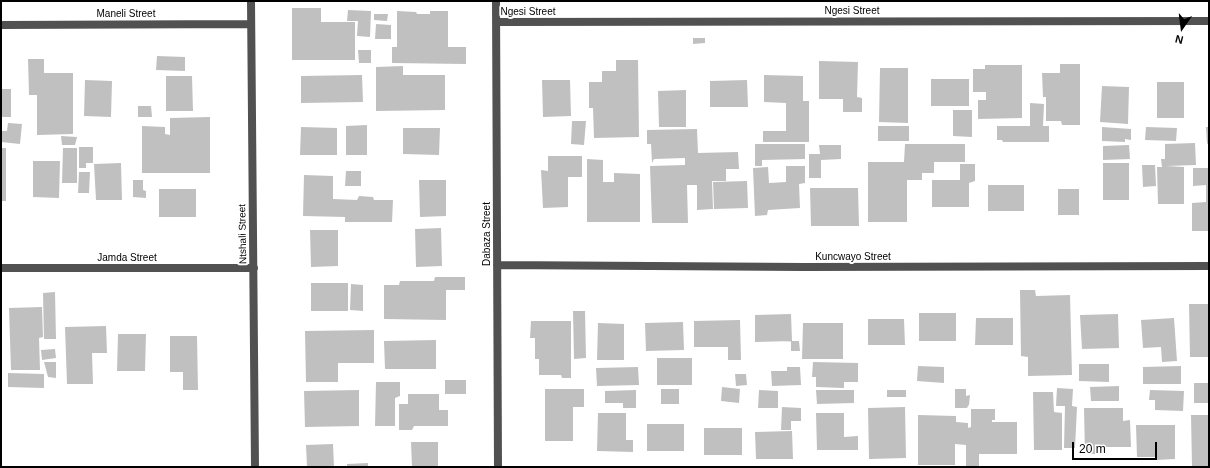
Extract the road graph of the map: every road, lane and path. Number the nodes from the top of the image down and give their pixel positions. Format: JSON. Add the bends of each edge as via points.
{"nodes":[{"id":1,"x":251,"y":1,"type":"edge"},
{"id":2,"x":496,"y":1,"type":"edge"},
{"id":3,"x":1209,"y":21,"type":"edge"},
{"id":4,"x":496,"y":22,"type":"junction"},
{"id":5,"x":251,"y":24,"type":"junction"},
{"id":6,"x":1,"y":25,"type":"edge"},
{"id":7,"x":497,"y":265,"type":"junction"},
{"id":8,"x":1209,"y":266,"type":"edge"},
{"id":9,"x":1,"y":268,"type":"edge"},
{"id":10,"x":254,"y":268,"type":"junction"},
{"id":11,"x":255,"y":467,"type":"edge"},
{"id":12,"x":498,"y":467,"type":"edge"}],
"edges":[{"from":1,"to":5,"type":"street","name":"Ntshali Street"},
{"from":2,"to":4,"type":"street","name":"Dabaza Street"},
{"from":3,"to":4,"type":"street","name":"Ngesi Street"},
{"from":4,"to":7,"type":"street","name":"Dabaza Street"},
{"from":5,"to":6,"type":"street","name":"Maneli Street"},
{"from":5,"to":10,"type":"street","name":"Ntshali Street"},
{"from":7,"to":8,"type":"street","name":"Kuncwayo Street"},
{"from":7,"to":12,"type":"street","name":"Dabaza Street"},
{"from":9,"to":10,"type":"street","name":"Jamda Street"},
{"from":10,"to":11,"type":"street","name":"Ntshali Street"}]}
